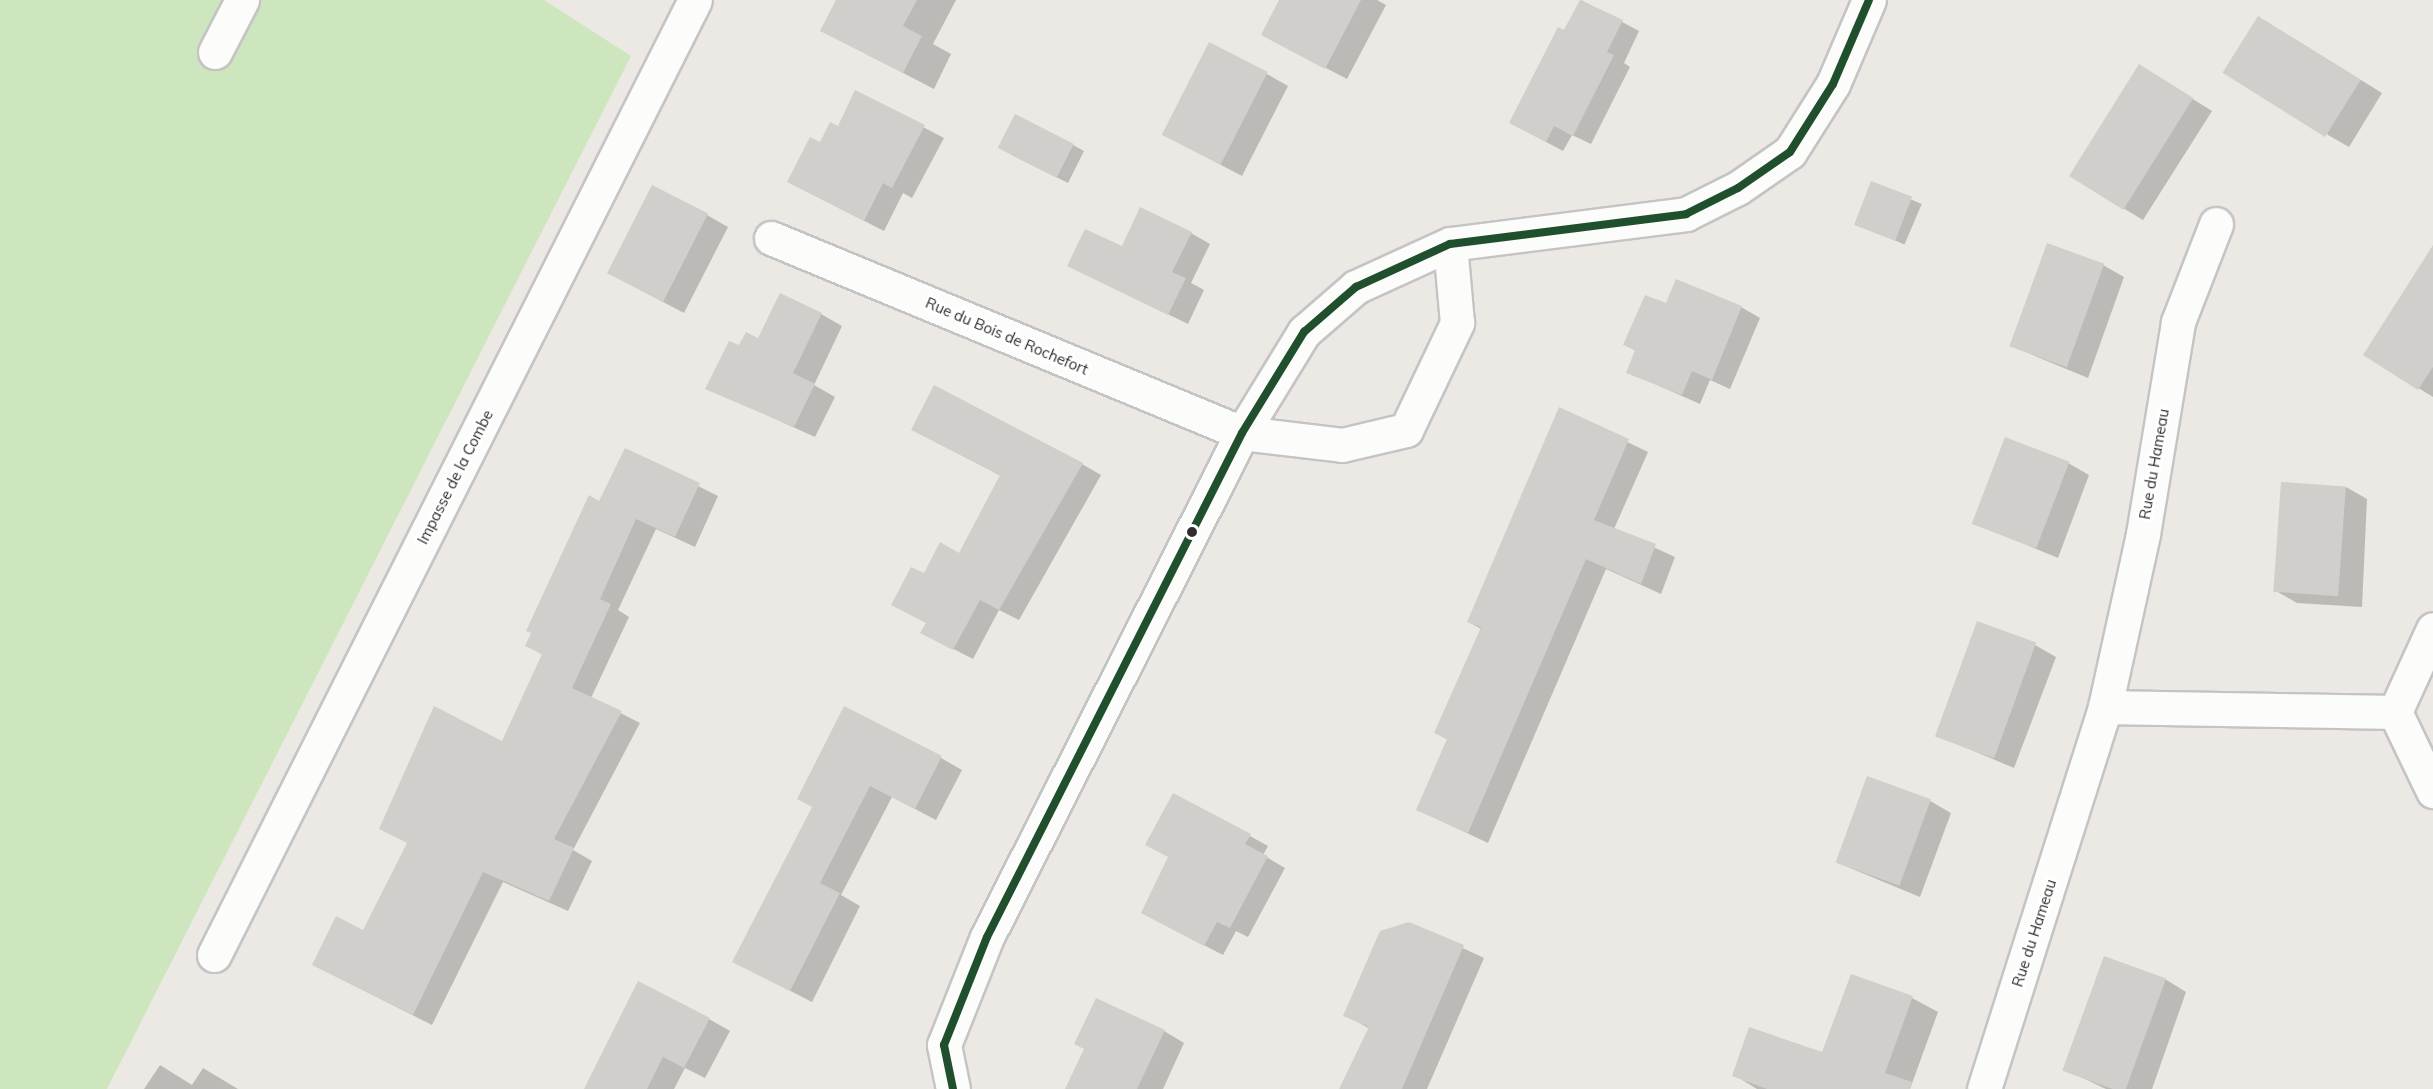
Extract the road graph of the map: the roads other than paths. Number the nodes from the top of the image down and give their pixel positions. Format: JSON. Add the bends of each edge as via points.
{"nodes":[{"id":1,"x":242,"y":0,"type":"edge"},
{"id":2,"x":695,"y":0,"type":"edge"},
{"id":3,"x":1869,"y":0,"type":"edge"},
{"id":4,"x":215,"y":52,"type":"dead end"},
{"id":5,"x":2216,"y":224,"type":"dead end"},
{"id":6,"x":771,"y":238,"type":"dead end"},
{"id":7,"x":1450,"y":244,"type":"junction"},
{"id":8,"x":1242,"y":433,"type":"junction"},
{"id":9,"x":2433,"y":629,"type":"edge"},
{"id":10,"x":2105,"y":707,"type":"junction"},
{"id":11,"x":2395,"y":712,"type":"junction"},
{"id":12,"x":2433,"y":791,"type":"edge"},
{"id":13,"x":214,"y":955,"type":"dead end"},
{"id":14,"x":953,"y":1089,"type":"edge"},
{"id":15,"x":1984,"y":1089,"type":"edge"}],
"edges":[{"from":1,"to":4,"type":"street"},
{"from":2,"to":13,"type":"street","name":"Impasse de la Combe"},
{"from":3,"to":7,"type":"street","via":[[1833,84],[1790,152],[1738,189],[1686,214]]},
{"from":5,"to":10,"type":"street","name":"Rue du Hameau","via":[[2178,322],[2143,534]]},
{"from":6,"to":8,"type":"street","name":"Rue du Bois de Rochefort"},
{"from":7,"to":8,"type":"street","via":[[1356,287],[1304,332]]},
{"from":7,"to":8,"type":"street","name":"Rue du Bois de Rochefort","via":[[1457,323],[1406,430],[1342,445]]},
{"from":8,"to":14,"type":"street","via":[[987,937],[944,1045]]},
{"from":9,"to":11,"type":"street"},
{"from":10,"to":11,"type":"street"},
{"from":10,"to":15,"type":"street","name":"Rue du Hameau"},
{"from":11,"to":12,"type":"street"}]}
